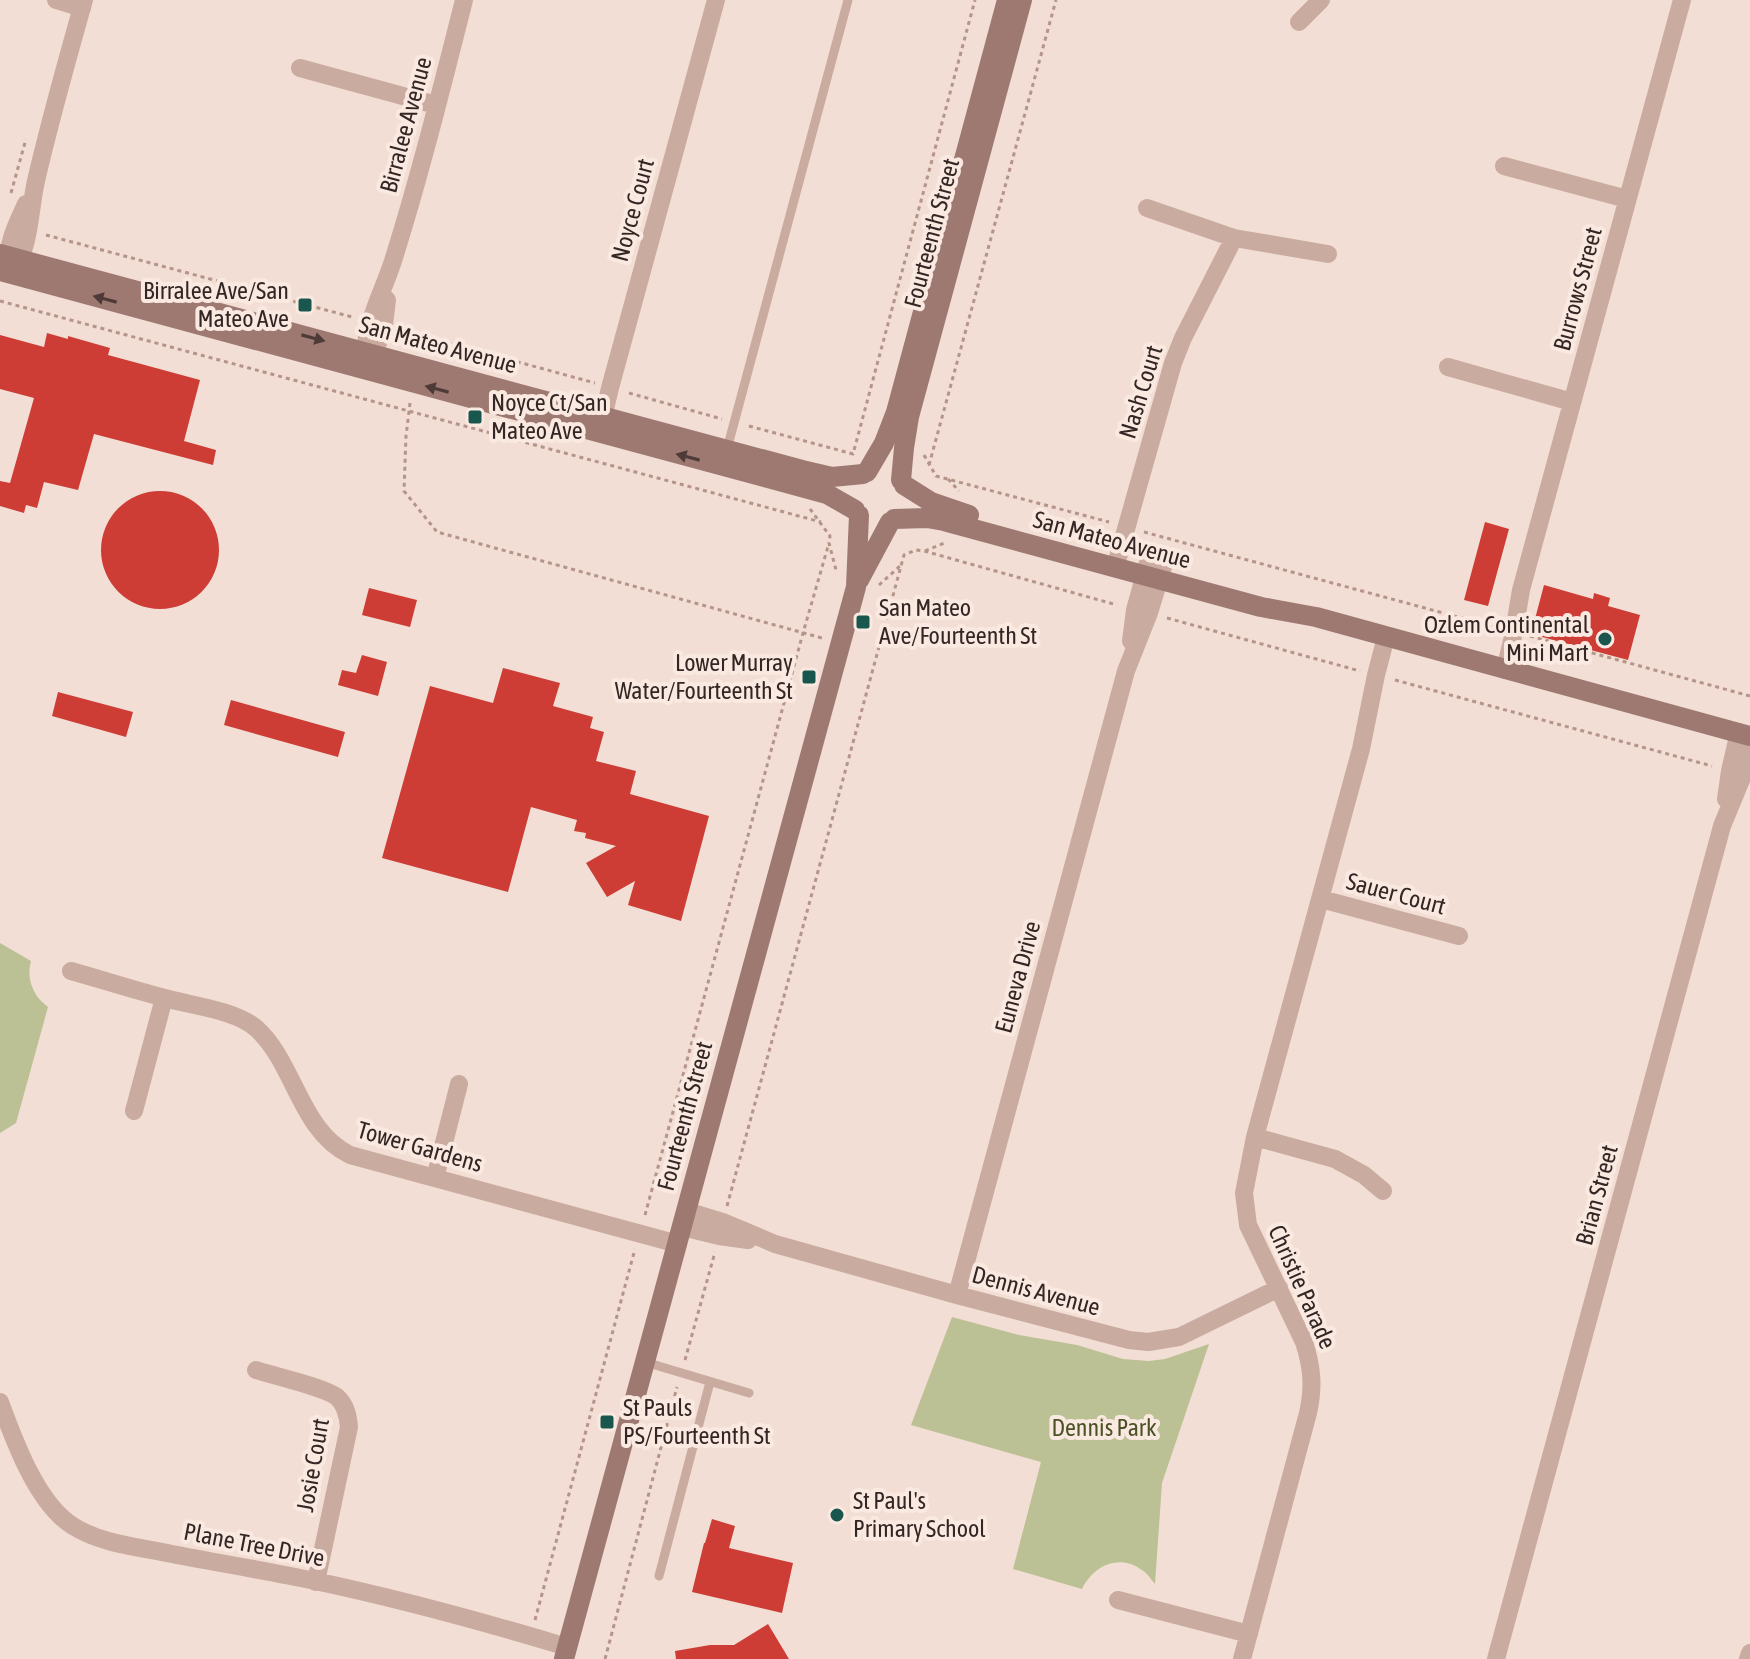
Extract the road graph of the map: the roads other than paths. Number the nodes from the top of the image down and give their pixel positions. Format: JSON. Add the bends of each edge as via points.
{"nodes":[{"id":1,"x":56,"y":0,"type":"edge"},
{"id":2,"x":464,"y":0,"type":"edge"},
{"id":3,"x":716,"y":0,"type":"edge"},
{"id":4,"x":848,"y":0,"type":"edge"},
{"id":5,"x":1007,"y":0,"type":"edge"},
{"id":6,"x":1022,"y":0,"type":"edge"},
{"id":7,"x":1321,"y":0,"type":"edge"},
{"id":8,"x":1682,"y":0,"type":"edge"},
{"id":9,"x":83,"y":4,"type":"edge"},
{"id":10,"x":1299,"y":22,"type":"dead end"},
{"id":11,"x":300,"y":68,"type":"dead end"},
{"id":12,"x":436,"y":105,"type":"junction"},
{"id":13,"x":1504,"y":166,"type":"dead end"},
{"id":14,"x":35,"y":183,"type":"junction"},
{"id":15,"x":1627,"y":199,"type":"junction"},
{"id":16,"x":1147,"y":208,"type":"dead end"},
{"id":17,"x":1234,"y":238,"type":"junction"},
{"id":18,"x":1328,"y":254,"type":"dead end"},
{"id":19,"x":8,"y":263,"type":"edge"},
{"id":20,"x":369,"y":359,"type":"junction"},
{"id":21,"x":1448,"y":367,"type":"dead end"},
{"id":22,"x":1572,"y":402,"type":"junction"},
{"id":23,"x":601,"y":425,"type":"junction"},
{"id":24,"x":724,"y":458,"type":"junction"},
{"id":25,"x":865,"y":473,"type":"junction"},
{"id":26,"x":903,"y":483,"type":"junction"},
{"id":27,"x":857,"y":512,"type":"junction"},
{"id":28,"x":892,"y":520,"type":"junction"},
{"id":29,"x":1117,"y":562,"type":"junction"},
{"id":30,"x":1153,"y":571,"type":"junction"},
{"id":31,"x":856,"y":587,"type":"junction"},
{"id":32,"x":1392,"y":638,"type":"junction"},
{"id":33,"x":1499,"y":668,"type":"junction"},
{"id":34,"x":1747,"y":736,"type":"edge"},
{"id":35,"x":1722,"y":826,"type":"junction"},
{"id":36,"x":1321,"y":899,"type":"junction"},
{"id":37,"x":1459,"y":936,"type":"dead end"},
{"id":38,"x":71,"y":971,"type":"dead end"},
{"id":39,"x":164,"y":998,"type":"junction"},
{"id":40,"x":459,"y":1084,"type":"dead end"},
{"id":41,"x":134,"y":1111,"type":"dead end"},
{"id":42,"x":1255,"y":1137,"type":"junction"},
{"id":43,"x":435,"y":1178,"type":"junction"},
{"id":44,"x":1383,"y":1191,"type":"dead end"},
{"id":45,"x":682,"y":1227,"type":"junction"},
{"id":46,"x":1279,"y":1288,"type":"junction"},
{"id":47,"x":957,"y":1295,"type":"junction"},
{"id":48,"x":644,"y":1362,"type":"junction"},
{"id":49,"x":256,"y":1370,"type":"dead end"},
{"id":50,"x":710,"y":1382,"type":"junction"},
{"id":51,"x":749,"y":1393,"type":"dead end"},
{"id":52,"x":0,"y":1402,"type":"edge"},
{"id":53,"x":659,"y":1576,"type":"dead end"},
{"id":54,"x":316,"y":1582,"type":"junction"},
{"id":55,"x":1118,"y":1600,"type":"dead end"},
{"id":56,"x":1249,"y":1634,"type":"junction"},
{"id":57,"x":565,"y":1653,"type":"edge"},
{"id":58,"x":1750,"y":1653,"type":"edge"},
{"id":59,"x":1242,"y":1659,"type":"edge"},
{"id":60,"x":1496,"y":1659,"type":"edge"},
{"id":61,"x":1748,"y":1659,"type":"edge"}],
"edges":[{"from":1,"to":9,"type":"street"},
{"from":2,"to":12,"type":"street","name":"Birralee Avenue"},
{"from":3,"to":23,"type":"street","name":"Noyce Court"},
{"from":4,"to":24,"type":"lane"},
{"from":5,"to":25,"type":"street","name":"Fourteenth Street","via":[[896,412]]},
{"from":6,"to":26,"type":"street","name":"Fourteenth Street","via":[[909,417]]},
{"from":7,"to":10,"type":"street"},
{"from":8,"to":15,"type":"street","name":"Burrows Street"},
{"from":9,"to":14,"type":"street"},
{"from":11,"to":12,"type":"street"},
{"from":12,"to":20,"type":"street","name":"Birralee Avenue"},
{"from":13,"to":15,"type":"street"},
{"from":14,"to":19,"type":"street","via":[[16,226]]},
{"from":14,"to":19,"type":"street","via":[[29,230]]},
{"from":15,"to":22,"type":"street","name":"Burrows Street"},
{"from":16,"to":17,"type":"street"},
{"from":17,"to":18,"type":"street"},
{"from":17,"to":29,"type":"street","name":"Nash Court","via":[[1173,363]]},
{"from":19,"to":20,"type":"street","name":"San Mateo Avenue"},
{"from":20,"to":23,"type":"street","name":"San Mateo Avenue"},
{"from":23,"to":20,"type":"street","name":"San Mateo Avenue","one_way":true,"via":[[414,383]]},
{"from":21,"to":22,"type":"street"},
{"from":22,"to":33,"type":"street","name":"Burrows Street"},
{"from":23,"to":24,"type":"street","name":"San Mateo Avenue"},
{"from":24,"to":25,"type":"street","name":"San Mateo Avenue","via":[[832,477]]},
{"from":24,"to":27,"type":"street","name":"San Mateo Avenue","via":[[827,494]]},
{"from":25,"to":26,"type":"street","via":[[890,471]]},
{"from":25,"to":27,"type":"street","via":[[854,486]]},
{"from":26,"to":28,"type":"street","via":[[906,500]]},
{"from":26,"to":29,"type":"street","name":"San Mateo Avenue","via":[[948,509]]},
{"from":27,"to":28,"type":"street","via":[[873,523]]},
{"from":27,"to":31,"type":"street","name":"Fourteenth Street"},
{"from":28,"to":29,"type":"street","name":"San Mateo Avenue","via":[[944,521]]},
{"from":28,"to":31,"type":"street","name":"Fourteenth Street"},
{"from":29,"to":30,"type":"street","name":"San Mateo Avenue"},
{"from":30,"to":32,"type":"street","name":"San Mateo Avenue","via":[[1276,598],[1316,617]]},
{"from":30,"to":47,"type":"street","name":"Euneva Drive"},
{"from":31,"to":45,"type":"street","name":"Fourteenth Street"},
{"from":32,"to":33,"type":"street","name":"San Mateo Avenue"},
{"from":32,"to":36,"type":"street","name":"Christie Parade"},
{"from":33,"to":34,"type":"street","name":"San Mateo Avenue"},
{"from":34,"to":35,"type":"street","name":"Brian Street","via":[[1743,775]]},
{"from":34,"to":35,"type":"street","name":"Brian Street","via":[[1730,771]]},
{"from":35,"to":60,"type":"street","name":"Brian Street"},
{"from":36,"to":37,"type":"street","name":"Sauer Court"},
{"from":36,"to":42,"type":"street","name":"Christie Parade"},
{"from":38,"to":39,"type":"street","name":"Tower Gardens"},
{"from":39,"to":41,"type":"street"},
{"from":39,"to":43,"type":"street","name":"Tower Gardens","via":[[229,1014],[255,1027],[321,1132],[340,1150]]},
{"from":40,"to":43,"type":"street"},
{"from":42,"to":44,"type":"street","via":[[1335,1159]]},
{"from":42,"to":46,"type":"street","name":"Christie Parade","via":[[1245,1208]]},
{"from":43,"to":45,"type":"street","name":"Tower Gardens","via":[[639,1234]]},
{"from":45,"to":47,"type":"street","name":"Dennis Avenue","via":[[721,1229]]},
{"from":45,"to":48,"type":"street","name":"Fourteenth Street"},
{"from":46,"to":47,"type":"street","name":"Dennis Avenue","via":[[1195,1330],[1148,1342]]},
{"from":46,"to":56,"type":"street","name":"Christie Parade","via":[[1304,1342],[1312,1396]]},
{"from":48,"to":50,"type":"lane"},
{"from":48,"to":57,"type":"street","name":"Fourteenth Street"},
{"from":49,"to":54,"type":"street","name":"Josie Court","via":[[334,1395],[346,1408],[349,1427]]},
{"from":50,"to":51,"type":"lane"},
{"from":50,"to":53,"type":"lane"},
{"from":52,"to":54,"type":"street","name":"Plane Tree Drive","via":[[41,1493],[72,1526],[128,1545]]},
{"from":54,"to":57,"type":"street","name":"Plane Tree Drive","via":[[399,1601]]},
{"from":55,"to":56,"type":"street"},
{"from":56,"to":59,"type":"street","name":"Christie Parade"},
{"from":58,"to":61,"type":"street"}]}
